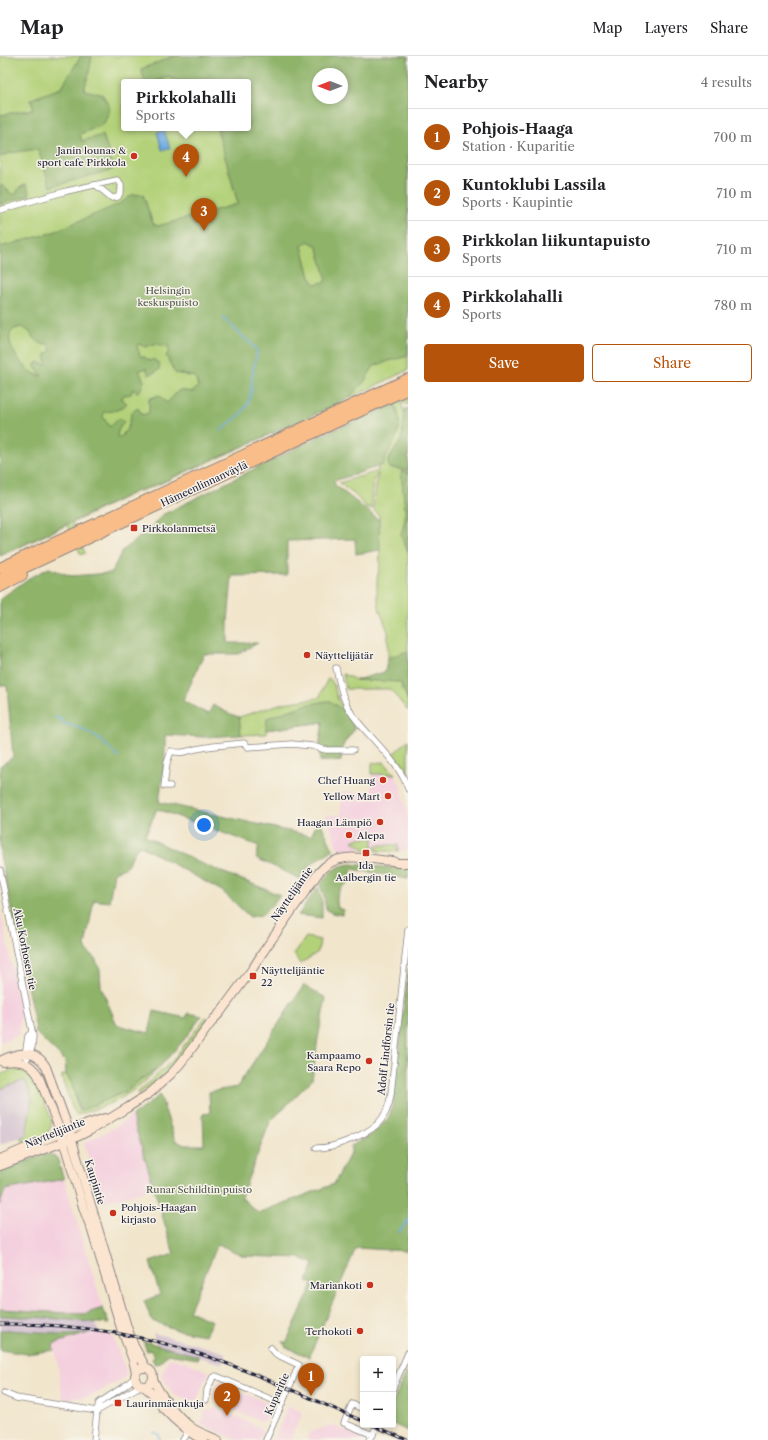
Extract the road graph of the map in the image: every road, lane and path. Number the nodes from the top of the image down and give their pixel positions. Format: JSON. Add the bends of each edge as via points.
{"nodes":[{"id":1,"x":96,"y":185,"type":"dead end"},
{"id":2,"x":0,"y":210,"type":"edge"},
{"id":3,"x":408,"y":379,"type":"edge"},
{"id":4,"x":408,"y":390,"type":"edge"},
{"id":5,"x":74,"y":545,"type":"junction"},
{"id":6,"x":0,"y":568,"type":"edge"},
{"id":7,"x":0,"y":579,"type":"edge"},
{"id":8,"x":0,"y":587,"type":"edge"},
{"id":9,"x":336,"y":668,"type":"dead end"},
{"id":10,"x":353,"y":750,"type":"dead end"},
{"id":11,"x":170,"y":786,"type":"dead end"},
{"id":12,"x":408,"y":789,"type":"edge"},
{"id":13,"x":408,"y":857,"type":"edge"},
{"id":14,"x":393,"y":861,"type":"junction"},
{"id":15,"x":408,"y":863,"type":"edge"},
{"id":16,"x":0,"y":870,"type":"edge"},
{"id":17,"x":408,"y":930,"type":"edge"},
{"id":18,"x":28,"y":1054,"type":"junction"},
{"id":19,"x":0,"y":1061,"type":"edge"},
{"id":20,"x":25,"y":1063,"type":"junction"},
{"id":21,"x":116,"y":1115,"type":"junction"},
{"id":22,"x":69,"y":1130,"type":"junction"},
{"id":23,"x":65,"y":1138,"type":"junction"},
{"id":24,"x":316,"y":1148,"type":"dead end"},
{"id":25,"x":0,"y":1159,"type":"edge"},
{"id":26,"x":0,"y":1166,"type":"edge"},
{"id":27,"x":271,"y":1348,"type":"dead end"},
{"id":28,"x":408,"y":1353,"type":"edge"},
{"id":29,"x":146,"y":1368,"type":"junction"},
{"id":30,"x":135,"y":1375,"type":"junction"},
{"id":31,"x":153,"y":1379,"type":"junction"},
{"id":32,"x":396,"y":1381,"type":"edge"},
{"id":33,"x":142,"y":1386,"type":"junction"},
{"id":34,"x":4,"y":1393,"type":"dead end"},
{"id":35,"x":206,"y":1400,"type":"dead end"},
{"id":36,"x":282,"y":1404,"type":"junction"},
{"id":37,"x":360,"y":1408,"type":"edge"},
{"id":38,"x":97,"y":1412,"type":"junction"},
{"id":39,"x":376,"y":1428,"type":"edge"},
{"id":40,"x":190,"y":1430,"type":"junction"},
{"id":41,"x":371,"y":1438,"type":"edge"},
{"id":42,"x":94,"y":1440,"type":"edge"},
{"id":43,"x":183,"y":1440,"type":"edge"},
{"id":44,"x":203,"y":1440,"type":"edge"},
{"id":45,"x":218,"y":1440,"type":"edge"},
{"id":46,"x":266,"y":1440,"type":"edge"}],
"edges":[{"from":1,"to":2,"type":"street"},
{"from":3,"to":6,"type":"highway","name":"Hämeenlinnanväylä"},
{"from":4,"to":5,"type":"highway","name":"Hämeenlinnanväylä"},
{"from":5,"to":7,"type":"highway","name":"Hämeenlinnanväylä"},
{"from":5,"to":8,"type":"highway"},
{"from":9,"to":12,"type":"street","via":[[349,709],[401,774]]},
{"from":10,"to":11,"type":"street","via":[[326,750],[292,744],[248,747],[244,743],[200,748],[191,752],[171,751],[164,786]]},
{"from":13,"to":14,"type":"main road","name":"Näyttelijäntie"},
{"from":14,"to":15,"type":"main road","name":"Näyttelijäntie"},
{"from":14,"to":21,"type":"main road","name":"Näyttelijäntie","via":[[349,857],[328,863],[263,952],[233,988],[184,1059],[150,1093]]},
{"from":16,"to":18,"type":"street","name":"Aku Korhosen tie","via":[[33,1036]]},
{"from":17,"to":24,"type":"street","name":"Adolf Lindforsin tie","via":[[391,1094],[387,1110],[366,1133],[328,1148]]},
{"from":18,"to":19,"type":"main road","via":[[12,1055]]},
{"from":18,"to":20,"type":"street","name":"Aku Korhosen tie"},
{"from":18,"to":22,"type":"main road","name":"Kaupintie","via":[[40,1059],[46,1067]]},
{"from":19,"to":20,"type":"main road"},
{"from":20,"to":23,"type":"main road","name":"Kaupintie","via":[[38,1075]]},
{"from":21,"to":22,"type":"main road","name":"Näyttelijäntie"},
{"from":21,"to":23,"type":"main road","name":"Näyttelijäntie","via":[[89,1132]]},
{"from":22,"to":23,"type":"main road","name":"Kaupintie"},
{"from":23,"to":25,"type":"main road","name":"Näyttelijäntie"},
{"from":23,"to":26,"type":"main road","name":"Näyttelijäntie"},
{"from":23,"to":29,"type":"main road","name":"Kaupintie","via":[[134,1346]]},
{"from":23,"to":30,"type":"main road","name":"Kaupintie","via":[[84,1210],[133,1360]]},
{"from":27,"to":36,"type":"street","name":"Kuparitie","via":[[276,1354],[300,1365]]},
{"from":28,"to":32,"type":"street"},
{"from":29,"to":30,"type":"main road","via":[[140,1369]]},
{"from":29,"to":31,"type":"main road","via":[[153,1373]]},
{"from":30,"to":33,"type":"main road","via":[[136,1382]]},
{"from":30,"to":38,"type":"street","via":[[126,1385],[100,1403]]},
{"from":31,"to":33,"type":"main road","via":[[150,1384]]},
{"from":31,"to":40,"type":"main road","via":[[159,1391]]},
{"from":33,"to":38,"type":"street"},
{"from":33,"to":40,"type":"main road","via":[[154,1394],[170,1416]]},
{"from":34,"to":38,"type":"street","via":[[16,1398]]},
{"from":35,"to":36,"type":"street","via":[[207,1390],[216,1376]]},
{"from":36,"to":46,"type":"street","name":"Kuparitie"},
{"from":37,"to":41,"type":"street","via":[[352,1404],[344,1422]]},
{"from":38,"to":42,"type":"street"},
{"from":39,"to":41,"type":"street"},
{"from":40,"to":43,"type":"street"},
{"from":40,"to":44,"type":"main road"},
{"from":40,"to":45,"type":"main road"}]}
